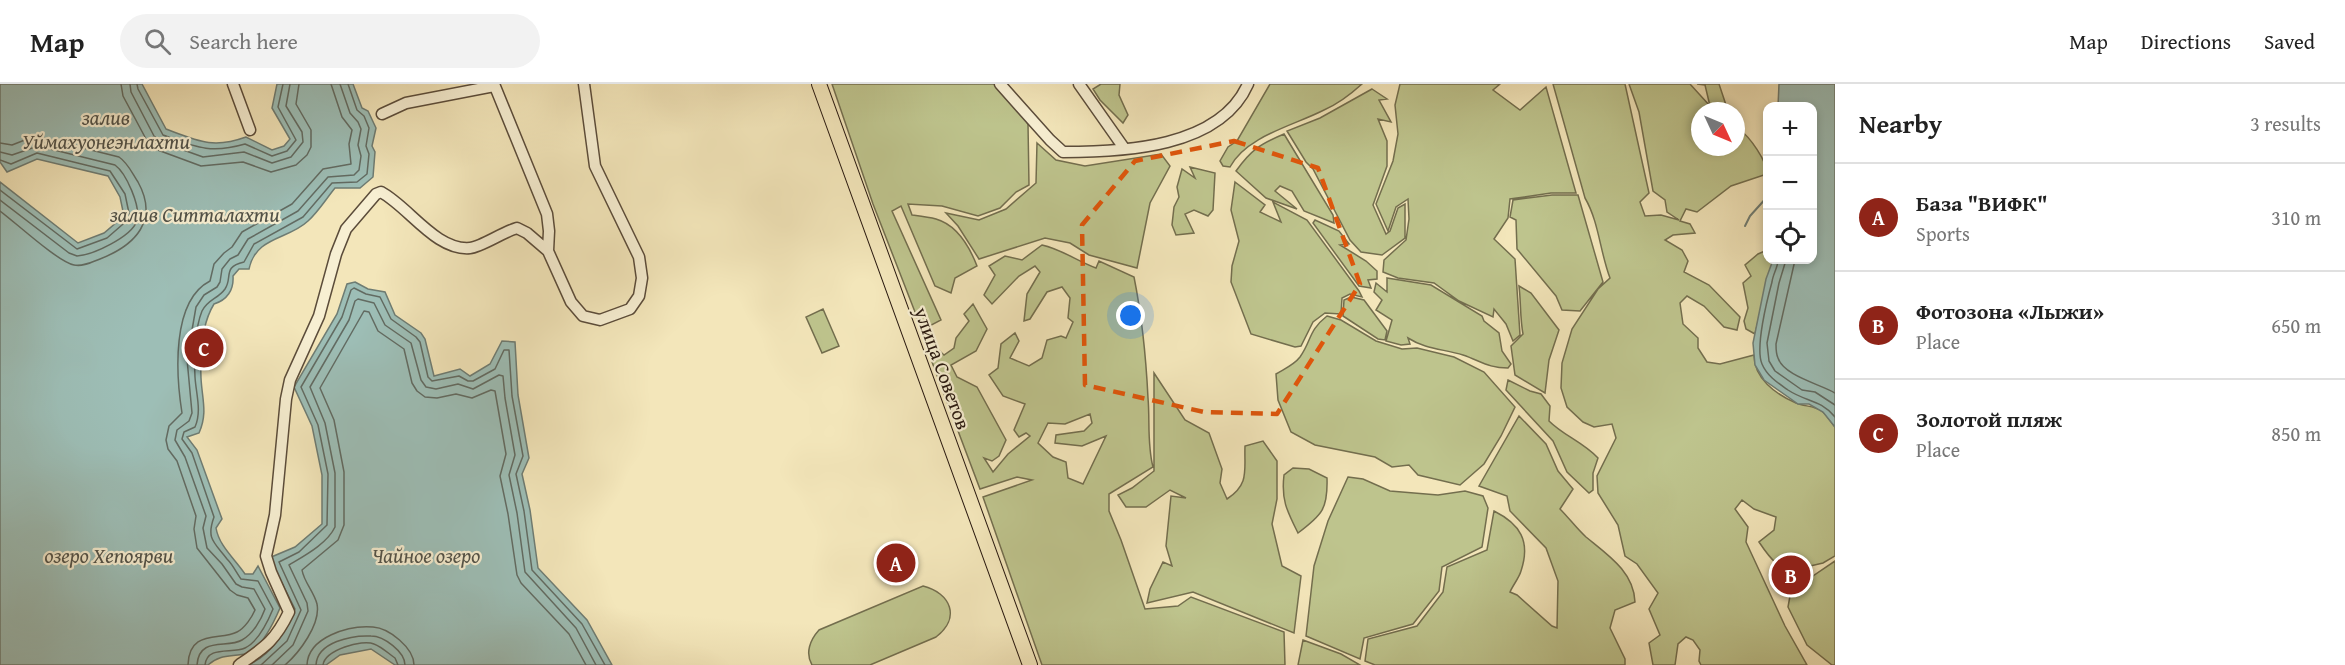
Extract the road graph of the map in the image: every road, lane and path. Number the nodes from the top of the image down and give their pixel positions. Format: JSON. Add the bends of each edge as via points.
{"nodes":[{"id":1,"x":233,"y":84,"type":"edge"},
{"id":2,"x":584,"y":84,"type":"edge"},
{"id":3,"x":819,"y":84,"type":"edge"},
{"id":4,"x":1000,"y":84,"type":"edge"},
{"id":5,"x":1079,"y":84,"type":"edge"},
{"id":6,"x":1248,"y":84,"type":"edge"},
{"id":7,"x":494,"y":85,"type":"edge"},
{"id":8,"x":382,"y":114,"type":"dead end"},
{"id":9,"x":250,"y":130,"type":"dead end"},
{"id":10,"x":1124,"y":148,"type":"junction"},
{"id":11,"x":548,"y":251,"type":"junction"},
{"id":12,"x":239,"y":665,"type":"edge"},
{"id":13,"x":1030,"y":665,"type":"edge"}],
"edges":[{"from":1,"to":9,"type":"street"},
{"from":2,"to":11,"type":"street","via":[[595,166],[639,257],[639,297],[630,309],[618,315],[600,320],[583,316],[571,302]]},
{"from":3,"to":13,"type":"main road","name":"улица Советов"},
{"from":4,"to":10,"type":"street","via":[[1063,152]]},
{"from":5,"to":10,"type":"street"},
{"from":6,"to":10,"type":"street","via":[[1219,121],[1195,134]]},
{"from":7,"to":8,"type":"street","via":[[406,103]]},
{"from":7,"to":11,"type":"street","via":[[547,214]]},
{"from":11,"to":12,"type":"street","via":[[517,228],[472,248],[446,243],[381,192],[346,229],[319,316],[290,380],[286,399],[275,515],[266,556],[289,612],[279,633]]}]}
